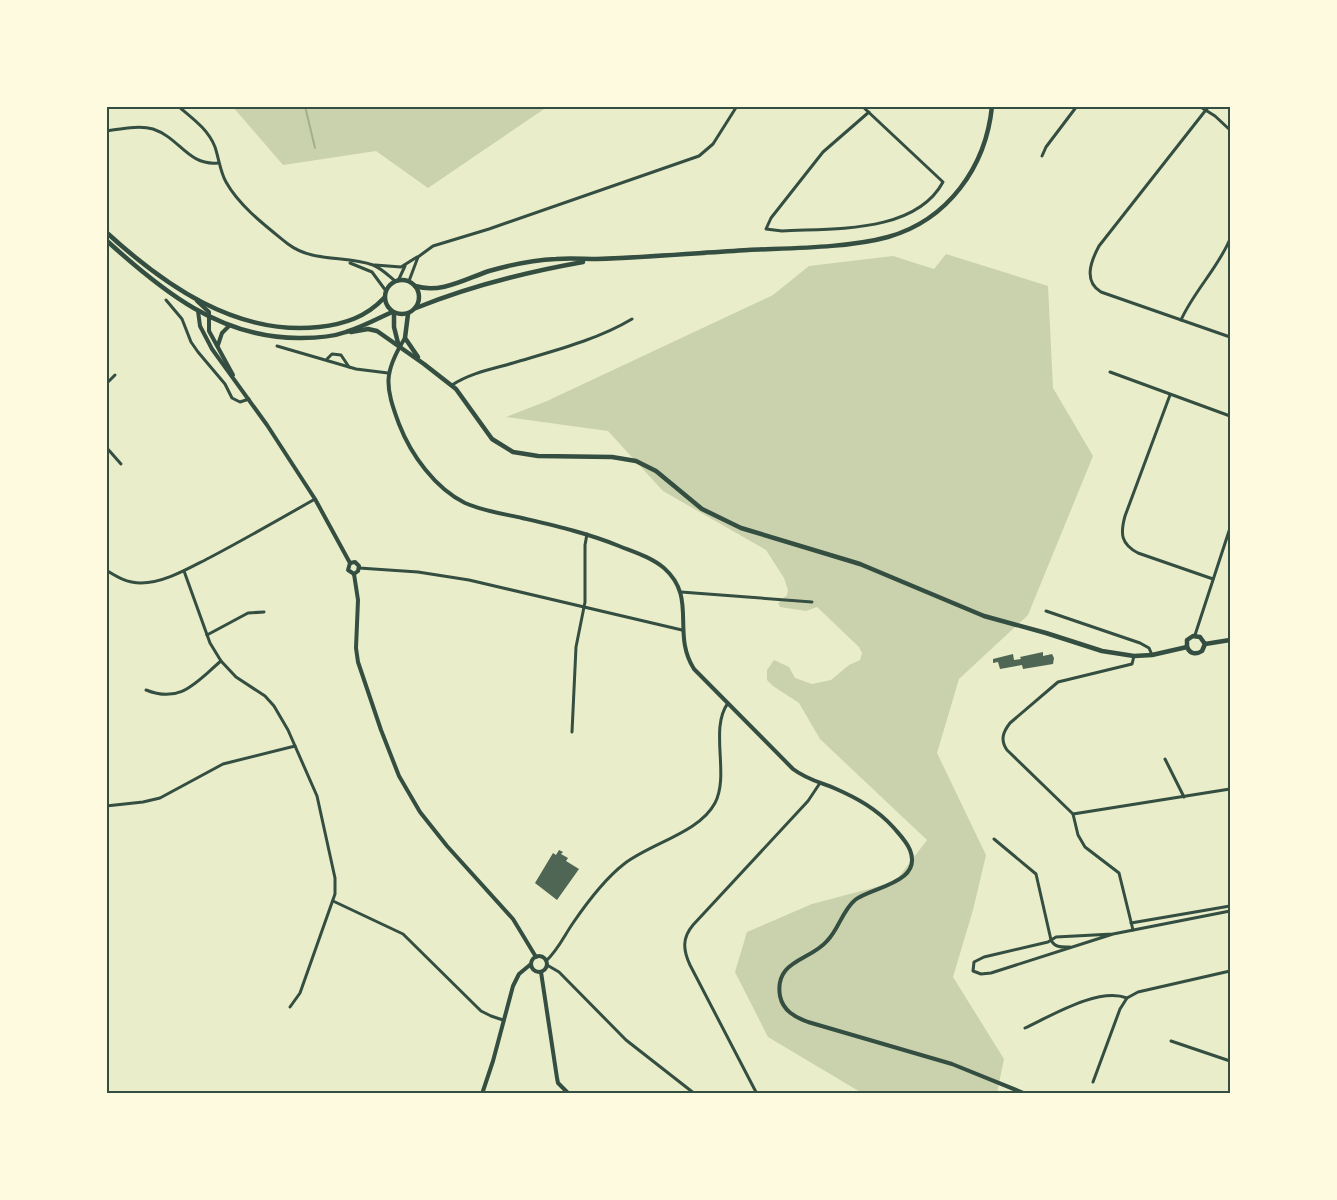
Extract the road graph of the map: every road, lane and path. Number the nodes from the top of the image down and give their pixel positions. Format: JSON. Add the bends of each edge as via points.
{"nodes":[{"id":1,"x":178,"y":106,"type":"edge"},
{"id":2,"x":737,"y":106,"type":"edge"},
{"id":3,"x":862,"y":106,"type":"edge"},
{"id":4,"x":992,"y":106,"type":"edge"},
{"id":5,"x":1077,"y":106,"type":"edge"},
{"id":6,"x":1199,"y":106,"type":"edge"},
{"id":7,"x":1208,"y":108,"type":"edge"},
{"id":8,"x":869,"y":112,"type":"junction"},
{"id":9,"x":1230,"y":130,"type":"edge"},
{"id":10,"x":106,"y":131,"type":"edge"},
{"id":11,"x":1042,"y":156,"type":"dead end"},
{"id":12,"x":218,"y":163,"type":"junction"},
{"id":13,"x":106,"y":232,"type":"edge"},
{"id":14,"x":1230,"y":238,"type":"edge"},
{"id":15,"x":106,"y":240,"type":"edge"},
{"id":16,"x":418,"y":256,"type":"junction"},
{"id":17,"x":598,"y":259,"type":"junction"},
{"id":18,"x":340,"y":260,"type":"junction"},
{"id":19,"x":374,"y":265,"type":"junction"},
{"id":20,"x":406,"y":265,"type":"junction"},
{"id":21,"x":397,"y":281,"type":"junction"},
{"id":22,"x":409,"y":281,"type":"junction"},
{"id":23,"x":415,"y":286,"type":"junction"},
{"id":24,"x":386,"y":291,"type":"junction"},
{"id":25,"x":194,"y":298,"type":"junction"},
{"id":26,"x":384,"y":298,"type":"junction"},
{"id":27,"x":166,"y":300,"type":"dead end"},
{"id":28,"x":416,"y":308,"type":"junction"},
{"id":29,"x":198,"y":311,"type":"junction"},
{"id":30,"x":393,"y":312,"type":"junction"},
{"id":31,"x":408,"y":314,"type":"junction"},
{"id":32,"x":209,"y":317,"type":"junction"},
{"id":33,"x":632,"y":319,"type":"dead end"},
{"id":34,"x":1181,"y":320,"type":"junction"},
{"id":35,"x":229,"y":326,"type":"junction"},
{"id":36,"x":345,"y":333,"type":"junction"},
{"id":37,"x":1230,"y":337,"type":"edge"},
{"id":38,"x":405,"y":338,"type":"junction"},
{"id":39,"x":218,"y":346,"type":"junction"},
{"id":40,"x":277,"y":346,"type":"dead end"},
{"id":41,"x":399,"y":347,"type":"junction"},
{"id":42,"x":326,"y":360,"type":"junction"},
{"id":43,"x":424,"y":364,"type":"junction"},
{"id":44,"x":349,"y":367,"type":"junction"},
{"id":45,"x":1110,"y":372,"type":"dead end"},
{"id":46,"x":388,"y":373,"type":"junction"},
{"id":47,"x":115,"y":375,"type":"dead end"},
{"id":48,"x":237,"y":381,"type":"junction"},
{"id":49,"x":106,"y":384,"type":"edge"},
{"id":50,"x":452,"y":385,"type":"junction"},
{"id":51,"x":1170,"y":395,"type":"junction"},
{"id":52,"x":249,"y":399,"type":"junction"},
{"id":53,"x":1230,"y":416,"type":"edge"},
{"id":54,"x":106,"y":447,"type":"edge"},
{"id":55,"x":121,"y":464,"type":"dead end"},
{"id":56,"x":315,"y":499,"type":"junction"},
{"id":57,"x":1230,"y":528,"type":"edge"},
{"id":58,"x":587,"y":534,"type":"junction"},
{"id":59,"x":1229,"y":534,"type":"edge"},
{"id":60,"x":350,"y":563,"type":"junction"},
{"id":61,"x":359,"y":568,"type":"junction"},
{"id":62,"x":106,"y":570,"type":"edge"},
{"id":63,"x":184,"y":571,"type":"junction"},
{"id":64,"x":354,"y":574,"type":"junction"},
{"id":65,"x":1213,"y":579,"type":"junction"},
{"id":66,"x":681,"y":592,"type":"junction"},
{"id":67,"x":812,"y":602,"type":"dead end"},
{"id":68,"x":585,"y":606,"type":"junction"},
{"id":69,"x":1046,"y":611,"type":"dead end"},
{"id":70,"x":264,"y":612,"type":"dead end"},
{"id":71,"x":682,"y":630,"type":"junction"},
{"id":72,"x":207,"y":635,"type":"junction"},
{"id":73,"x":1195,"y":635,"type":"junction"},
{"id":74,"x":1230,"y":640,"type":"edge"},
{"id":75,"x":1204,"y":644,"type":"junction"},
{"id":76,"x":1187,"y":647,"type":"junction"},
{"id":77,"x":1152,"y":655,"type":"junction"},
{"id":78,"x":1134,"y":656,"type":"junction"},
{"id":79,"x":220,"y":661,"type":"junction"},
{"id":80,"x":146,"y":690,"type":"dead end"},
{"id":81,"x":728,"y":703,"type":"junction"},
{"id":82,"x":572,"y":732,"type":"dead end"},
{"id":83,"x":295,"y":746,"type":"junction"},
{"id":84,"x":1165,"y":759,"type":"dead end"},
{"id":85,"x":820,"y":783,"type":"junction"},
{"id":86,"x":1230,"y":789,"type":"edge"},
{"id":87,"x":1184,"y":797,"type":"junction"},
{"id":88,"x":106,"y":807,"type":"edge"},
{"id":89,"x":1073,"y":814,"type":"junction"},
{"id":90,"x":994,"y":839,"type":"dead end"},
{"id":91,"x":333,"y":901,"type":"junction"},
{"id":92,"x":1230,"y":906,"type":"edge"},
{"id":93,"x":1230,"y":911,"type":"edge"},
{"id":94,"x":1131,"y":923,"type":"junction"},
{"id":95,"x":1133,"y":930,"type":"junction"},
{"id":96,"x":1113,"y":934,"type":"junction"},
{"id":97,"x":1051,"y":940,"type":"junction"},
{"id":98,"x":1072,"y":947,"type":"junction"},
{"id":99,"x":536,"y":957,"type":"junction"},
{"id":100,"x":547,"y":963,"type":"junction"},
{"id":101,"x":531,"y":964,"type":"junction"},
{"id":102,"x":1230,"y":970,"type":"edge"},
{"id":103,"x":541,"y":972,"type":"junction"},
{"id":104,"x":1126,"y":998,"type":"junction"},
{"id":105,"x":290,"y":1008,"type":"dead end"},
{"id":106,"x":504,"y":1020,"type":"junction"},
{"id":107,"x":1025,"y":1028,"type":"dead end"},
{"id":108,"x":1171,"y":1041,"type":"dead end"},
{"id":109,"x":1230,"y":1061,"type":"edge"},
{"id":110,"x":1093,"y":1082,"type":"dead end"},
{"id":111,"x":482,"y":1094,"type":"edge"},
{"id":112,"x":568,"y":1094,"type":"edge"},
{"id":113,"x":695,"y":1094,"type":"edge"},
{"id":114,"x":757,"y":1094,"type":"edge"},
{"id":115,"x":1026,"y":1094,"type":"edge"}],
"edges":[{"from":1,"to":12,"type":"street","via":[[208,134]]},
{"from":2,"to":16,"type":"street","via":[[713,144],[698,156],[433,246]]},
{"from":3,"to":8,"type":"street"},
{"from":4,"to":17,"type":"main road","via":[[983,148],[960,190],[933,216],[900,233],[862,242]]},
{"from":5,"to":11,"type":"street"},
{"from":6,"to":7,"type":"street"},
{"from":7,"to":9,"type":"street"},
{"from":7,"to":34,"type":"street","via":[[1099,246],[1091,264],[1091,281],[1101,292]]},
{"from":8,"to":8,"type":"street","via":[[823,152],[766,229],[859,227],[889,221],[937,193],[943,182]]},
{"from":10,"to":12,"type":"street","via":[[154,129],[196,160]]},
{"from":12,"to":18,"type":"street","via":[[236,197],[291,246]]},
{"from":13,"to":25,"type":"main road"},
{"from":14,"to":34,"type":"street"},
{"from":15,"to":29,"type":"main road"},
{"from":16,"to":20,"type":"street"},
{"from":16,"to":22,"type":"street"},
{"from":17,"to":23,"type":"main road","via":[[537,262],[490,271],[439,289]]},
{"from":17,"to":28,"type":"main road","via":[[510,277]]},
{"from":18,"to":19,"type":"street"},
{"from":18,"to":24,"type":"street","via":[[372,272]]},
{"from":19,"to":20,"type":"street"},
{"from":19,"to":21,"type":"street"},
{"from":20,"to":21,"type":"street"},
{"from":21,"to":22,"type":"main road"},
{"from":21,"to":24,"type":"main road"},
{"from":22,"to":23,"type":"main road"},
{"from":23,"to":28,"type":"main road","via":[[420,297]]},
{"from":24,"to":26,"type":"main road"},
{"from":25,"to":26,"type":"main road","via":[[221,312],[261,324],[308,328],[361,317]]},
{"from":25,"to":32,"type":"street","via":[[209,312]]},
{"from":26,"to":30,"type":"main road"},
{"from":27,"to":52,"type":"street","via":[[232,398],[240,402]]},
{"from":28,"to":31,"type":"main road"},
{"from":29,"to":32,"type":"main road"},
{"from":29,"to":48,"type":"street","via":[[203,334]]},
{"from":30,"to":31,"type":"main road"},
{"from":30,"to":36,"type":"main road"},
{"from":30,"to":41,"type":"main road"},
{"from":31,"to":38,"type":"main road"},
{"from":32,"to":35,"type":"main road"},
{"from":32,"to":39,"type":"street","via":[[209,331]]},
{"from":33,"to":50,"type":"street","via":[[613,330],[463,377]]},
{"from":34,"to":37,"type":"street"},
{"from":35,"to":36,"type":"main road","via":[[290,338]]},
{"from":35,"to":39,"type":"street","via":[[220,336]]},
{"from":36,"to":41,"type":"main road","via":[[372,330]]},
{"from":38,"to":41,"type":"street"},
{"from":38,"to":43,"type":"main road"},
{"from":39,"to":48,"type":"street"},
{"from":40,"to":42,"type":"street"},
{"from":41,"to":43,"type":"main road"},
{"from":41,"to":46,"type":"street"},
{"from":42,"to":44,"type":"street"},
{"from":42,"to":44,"type":"street","via":[[332,354],[341,355]]},
{"from":43,"to":50,"type":"main road"},
{"from":44,"to":46,"type":"street"},
{"from":45,"to":51,"type":"street"},
{"from":46,"to":58,"type":"street","via":[[392,402],[408,443],[444,489],[466,504]]},
{"from":47,"to":49,"type":"street"},
{"from":48,"to":52,"type":"street"},
{"from":50,"to":78,"type":"main road","via":[[492,439],[513,452],[636,461],[656,471],[702,509],[741,528],[860,564],[984,616],[1113,654]]},
{"from":51,"to":53,"type":"street"},
{"from":51,"to":65,"type":"street","via":[[1125,516],[1122,539],[1138,553]]},
{"from":52,"to":56,"type":"street"},
{"from":54,"to":55,"type":"street"},
{"from":56,"to":60,"type":"street"},
{"from":56,"to":63,"type":"street"},
{"from":57,"to":59,"type":"street"},
{"from":58,"to":66,"type":"street","via":[[656,562]]},
{"from":58,"to":68,"type":"street"},
{"from":59,"to":65,"type":"street"},
{"from":60,"to":61,"type":"street"},
{"from":60,"to":64,"type":"street","via":[[348,570]]},
{"from":61,"to":64,"type":"street"},
{"from":61,"to":68,"type":"street","via":[[445,576]]},
{"from":62,"to":63,"type":"street","via":[[122,580],[138,583]]},
{"from":63,"to":72,"type":"street"},
{"from":64,"to":99,"type":"street","via":[[358,662],[399,776],[433,828],[513,919]]},
{"from":65,"to":73,"type":"street"},
{"from":66,"to":67,"type":"street"},
{"from":66,"to":71,"type":"street"},
{"from":68,"to":71,"type":"street"},
{"from":68,"to":82,"type":"street","via":[[576,647]]},
{"from":69,"to":77,"type":"street","via":[[1140,643]]},
{"from":70,"to":72,"type":"street","via":[[248,613]]},
{"from":71,"to":81,"type":"street","via":[[689,661]]},
{"from":72,"to":79,"type":"street"},
{"from":73,"to":75,"type":"main road"},
{"from":73,"to":76,"type":"main road","via":[[1187,640]]},
{"from":74,"to":75,"type":"main road"},
{"from":75,"to":76,"type":"main road","via":[[1196,654]]},
{"from":76,"to":77,"type":"main road"},
{"from":77,"to":78,"type":"main road"},
{"from":78,"to":89,"type":"street","via":[[1132,664],[1058,682],[1004,731],[1002,738],[1007,750]]},
{"from":79,"to":80,"type":"street","via":[[177,694],[159,695]]},
{"from":79,"to":83,"type":"street","via":[[274,706]]},
{"from":81,"to":85,"type":"street","via":[[793,769]]},
{"from":81,"to":100,"type":"street","via":[[721,726],[720,787],[711,810],[694,825],[620,868],[583,910]]},
{"from":83,"to":88,"type":"street","via":[[223,764],[160,798]]},
{"from":83,"to":91,"type":"street","via":[[321,810],[335,878]]},
{"from":84,"to":87,"type":"street"},
{"from":85,"to":114,"type":"street","via":[[808,801],[693,925],[685,940],[690,965]]},
{"from":85,"to":115,"type":"street","via":[[851,795],[879,814],[910,849],[911,863],[900,880],[857,898],[828,941],[791,964],[780,982],[782,1003],[808,1022],[952,1064]]},
{"from":86,"to":87,"type":"street"},
{"from":87,"to":89,"type":"street"},
{"from":89,"to":94,"type":"street","via":[[1085,847],[1119,873]]},
{"from":90,"to":97,"type":"street","via":[[1036,874]]},
{"from":91,"to":105,"type":"street","via":[[300,993]]},
{"from":91,"to":106,"type":"street","via":[[403,934],[481,1011]]},
{"from":92,"to":94,"type":"street"},
{"from":93,"to":95,"type":"street"},
{"from":94,"to":95,"type":"street"},
{"from":95,"to":96,"type":"street"},
{"from":96,"to":97,"type":"street"},
{"from":96,"to":98,"type":"street"},
{"from":97,"to":98,"type":"street","via":[[1059,947]]},
{"from":97,"to":98,"type":"street","via":[[984,957],[974,962],[973,971],[991,973]]},
{"from":99,"to":100,"type":"street","via":[[542,956]]},
{"from":99,"to":101,"type":"street"},
{"from":100,"to":103,"type":"street"},
{"from":100,"to":113,"type":"street","via":[[626,1040]]},
{"from":101,"to":103,"type":"street"},
{"from":101,"to":106,"type":"street","via":[[516,979]]},
{"from":102,"to":104,"type":"street"},
{"from":103,"to":112,"type":"street","via":[[558,1083]]},
{"from":104,"to":107,"type":"street","via":[[1094,998]]},
{"from":104,"to":110,"type":"street"},
{"from":106,"to":111,"type":"street"},
{"from":108,"to":109,"type":"street"}]}
